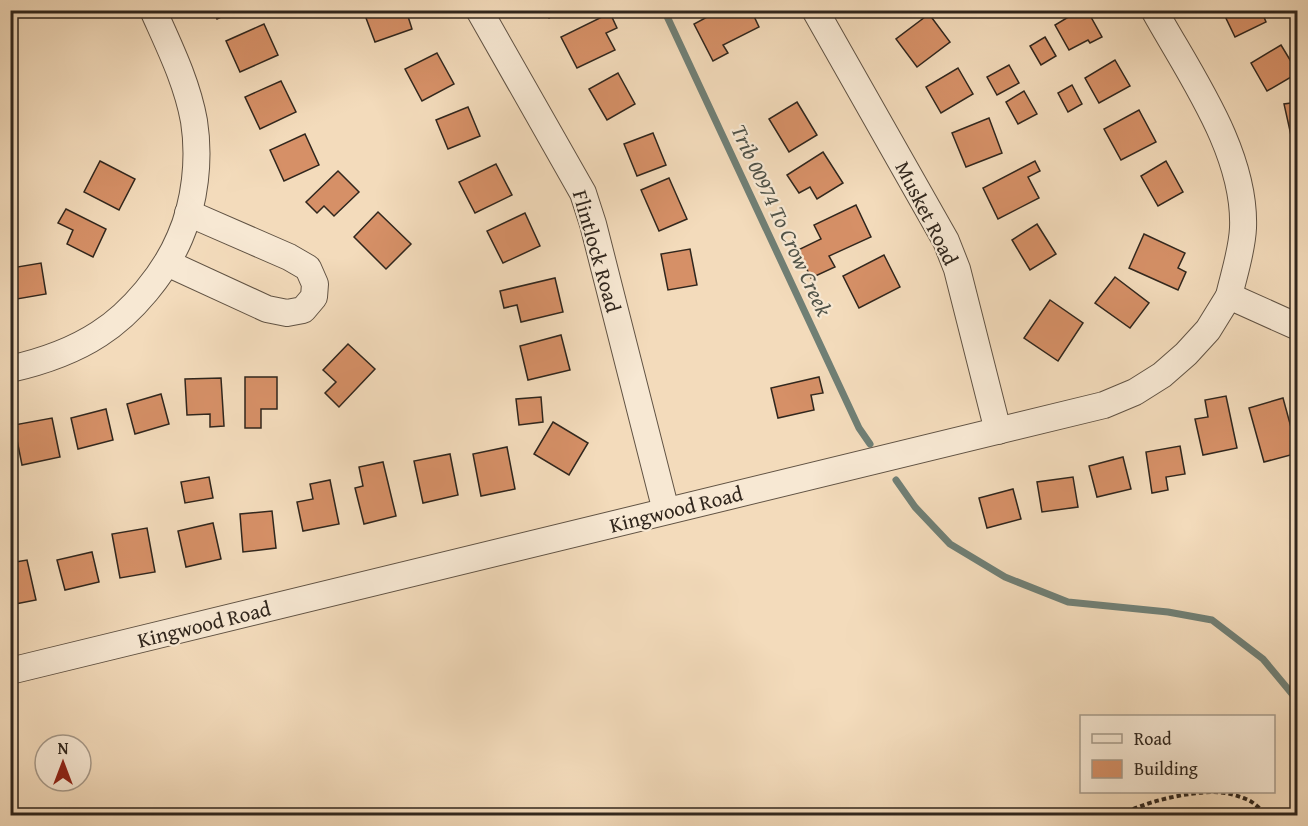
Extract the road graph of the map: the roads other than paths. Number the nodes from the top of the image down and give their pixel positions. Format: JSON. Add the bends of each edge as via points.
{"nodes":[{"id":1,"x":153,"y":10,"type":"edge"},
{"id":2,"x":479,"y":10,"type":"edge"},
{"id":3,"x":815,"y":10,"type":"edge"},
{"id":4,"x":1154,"y":10,"type":"edge"},
{"id":5,"x":189,"y":213,"type":"junction"},
{"id":6,"x":167,"y":263,"type":"junction"},
{"id":7,"x":1229,"y":296,"type":"junction"},
{"id":8,"x":1298,"y":327,"type":"edge"},
{"id":9,"x":10,"y":369,"type":"edge"},
{"id":10,"x":998,"y":432,"type":"junction"},
{"id":11,"x":666,"y":511,"type":"junction"},
{"id":12,"x":10,"y":671,"type":"edge"}],
"edges":[{"from":1,"to":5,"type":"street","via":[[188,95],[194,123],[195,181]]},
{"from":2,"to":11,"type":"street","name":"Flintlock Road","via":[[583,194],[594,224]]},
{"from":3,"to":10,"type":"street","name":"Musket Road","via":[[946,241],[957,269]]},
{"from":4,"to":7,"type":"street","name":"Kingwood Road","via":[[1208,105],[1233,164],[1243,229]]},
{"from":5,"to":6,"type":"street"},
{"from":5,"to":6,"type":"street","via":[[308,268],[315,284],[314,297],[303,310],[287,313],[267,309]]},
{"from":6,"to":9,"type":"street","via":[[146,292],[99,334],[71,349]]},
{"from":7,"to":8,"type":"street"},
{"from":7,"to":10,"type":"street","name":"Kingwood Road","via":[[1208,330],[1186,354],[1135,392],[1104,405]]},
{"from":10,"to":11,"type":"street","name":"Kingwood Road"},
{"from":11,"to":12,"type":"street","name":"Kingwood Road"}]}
